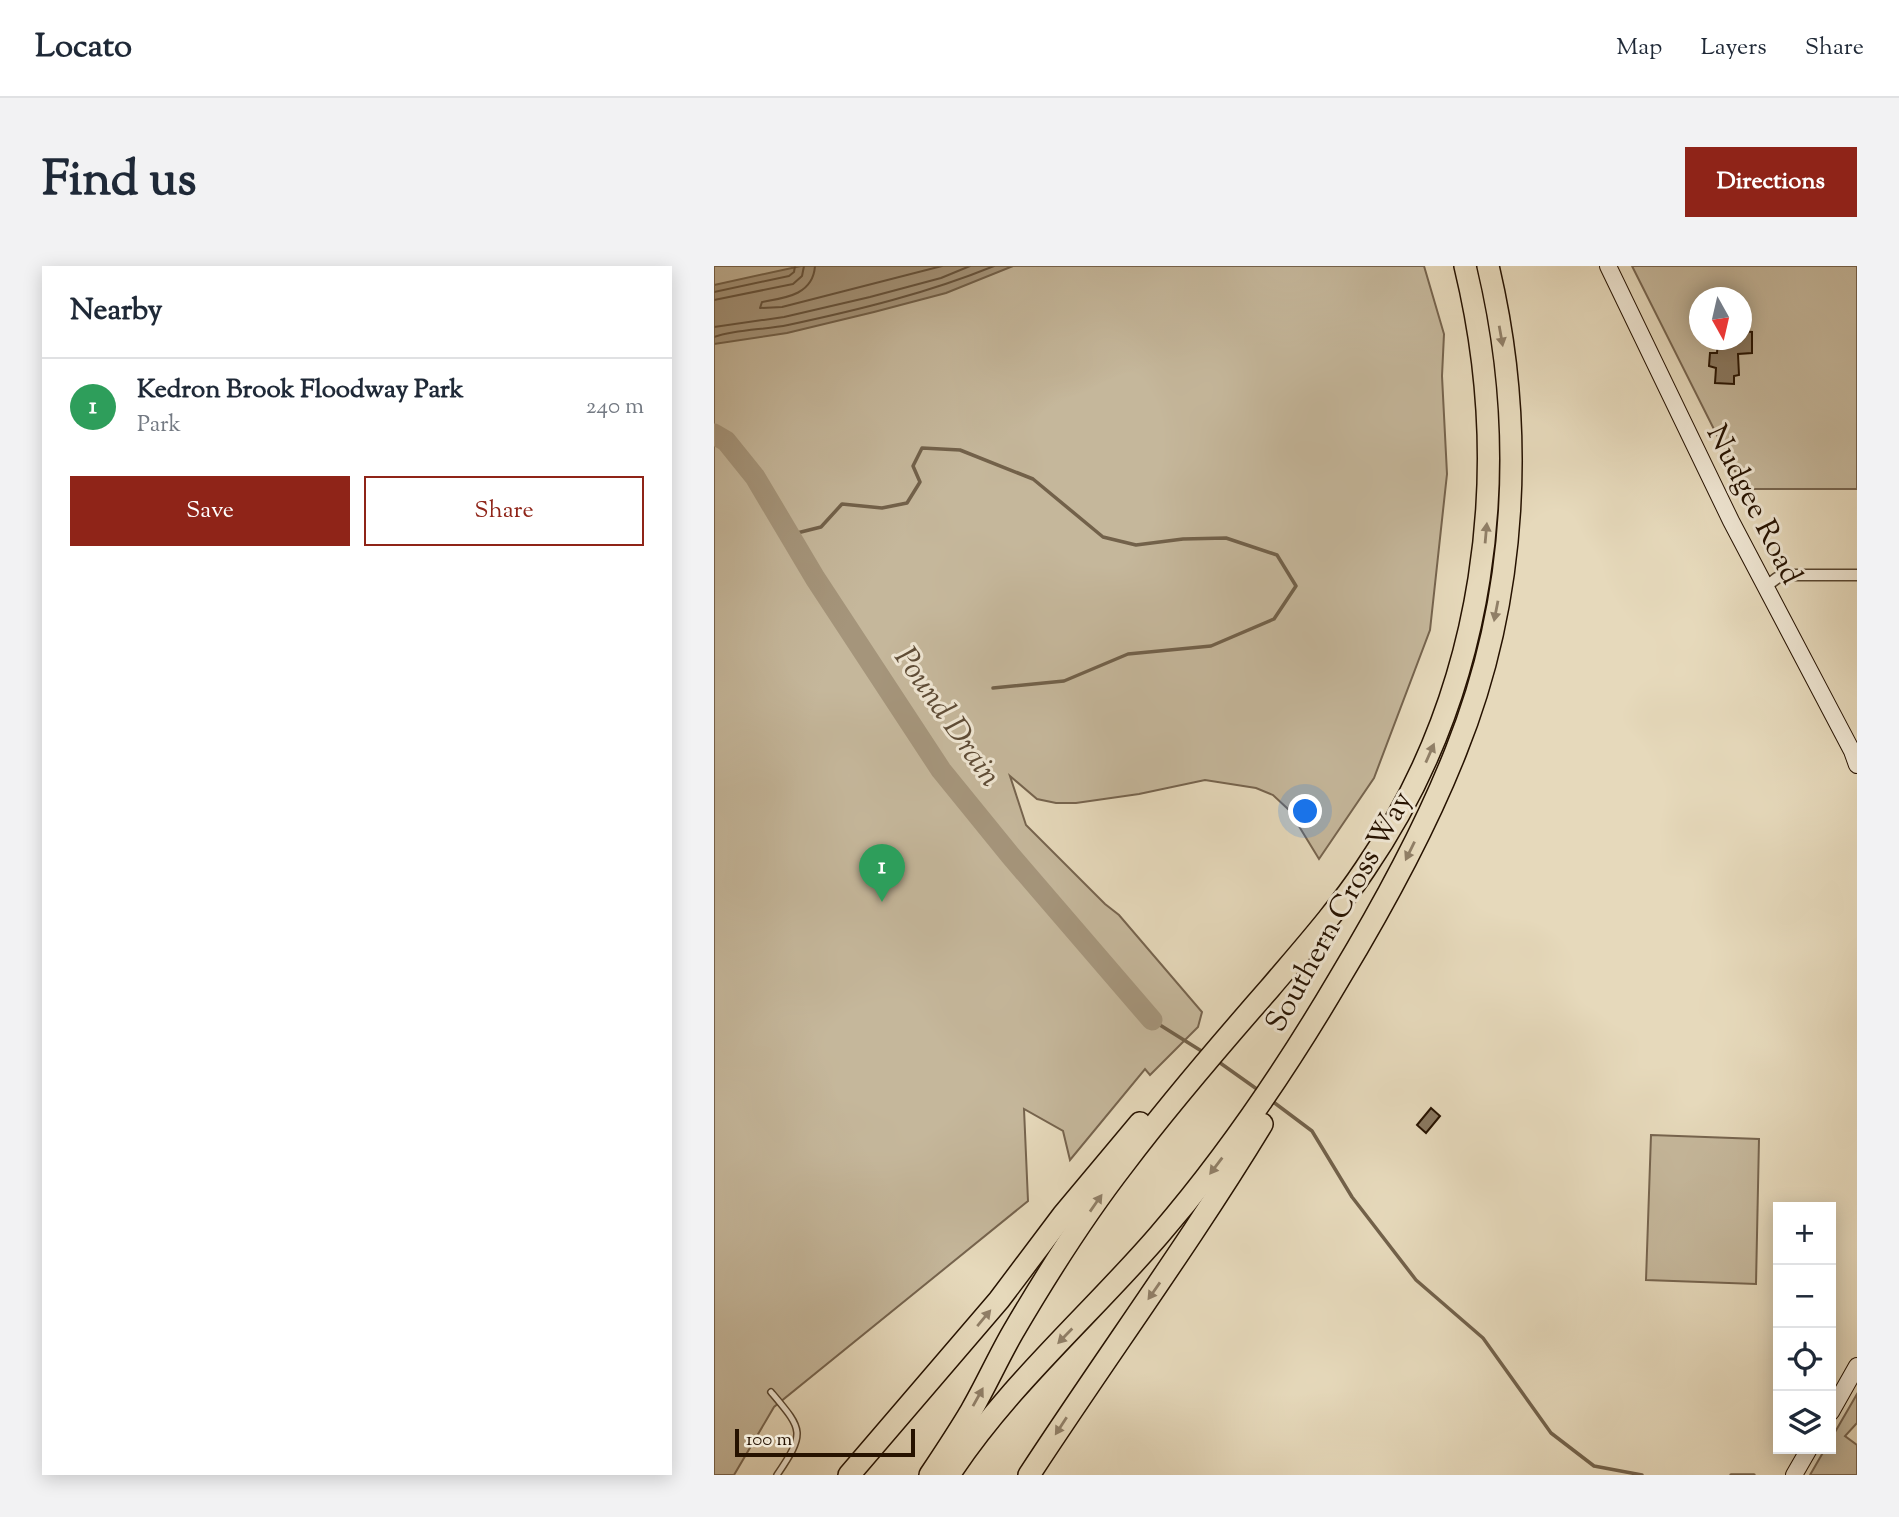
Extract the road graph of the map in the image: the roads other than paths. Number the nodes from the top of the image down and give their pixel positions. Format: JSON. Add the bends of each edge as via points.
{"nodes":[{"id":1,"x":1465,"y":266,"type":"edge"},
{"id":2,"x":1608,"y":266,"type":"edge"},
{"id":3,"x":1488,"y":268,"type":"edge"},
{"id":4,"x":1857,"y":575,"type":"edge"},
{"id":5,"x":1765,"y":587,"type":"junction"},
{"id":6,"x":1857,"y":765,"type":"edge"},
{"id":7,"x":1189,"y":1077,"type":"junction"},
{"id":8,"x":1261,"y":1114,"type":"junction"},
{"id":9,"x":1857,"y":1366,"type":"edge"},
{"id":10,"x":771,"y":1392,"type":"dead end"},
{"id":11,"x":1836,"y":1403,"type":"edge"},
{"id":12,"x":1807,"y":1454,"type":"edge"},
{"id":13,"x":949,"y":1465,"type":"edge"},
{"id":14,"x":1796,"y":1472,"type":"edge"},
{"id":15,"x":777,"y":1475,"type":"edge"},
{"id":16,"x":849,"y":1475,"type":"edge"},
{"id":17,"x":930,"y":1475,"type":"edge"},
{"id":18,"x":1029,"y":1475,"type":"edge"}],
"edges":[{"from":7,"to":1,"type":"highway","name":"Southern Cross Way","one_way":true,"via":[[1327,920],[1365,869],[1415,785],[1457,681],[1480,582],[1490,486],[1483,353]]},
{"from":2,"to":5,"type":"main road","name":"Nudgee Road"},
{"from":3,"to":8,"type":"highway","name":"Southern Cross Way","one_way":true,"via":[[1511,418],[1507,548],[1489,645],[1457,750],[1397,879]]},
{"from":4,"to":5,"type":"street","via":[[1787,575]]},
{"from":5,"to":6,"type":"main road","name":"Nudgee Road"},
{"from":13,"to":7,"type":"highway","name":"Southern Cross Way","one_way":true,"via":[[968,1415],[1013,1333],[1077,1231]]},
{"from":16,"to":7,"type":"highway","one_way":true,"via":[[999,1300],[1107,1161]]},
{"from":8,"to":13,"type":"highway","name":"Southern Cross Way","one_way":true,"via":[[1159,1235]]},
{"from":8,"to":18,"type":"highway","one_way":true,"via":[[1181,1253]]},
{"from":9,"to":11,"type":"main road"},
{"from":10,"to":15,"type":"lane","via":[[794,1420],[798,1434],[795,1448]]},
{"from":12,"to":14,"type":"main road"},
{"from":13,"to":17,"type":"highway","name":"Southern Cross Way"}]}
